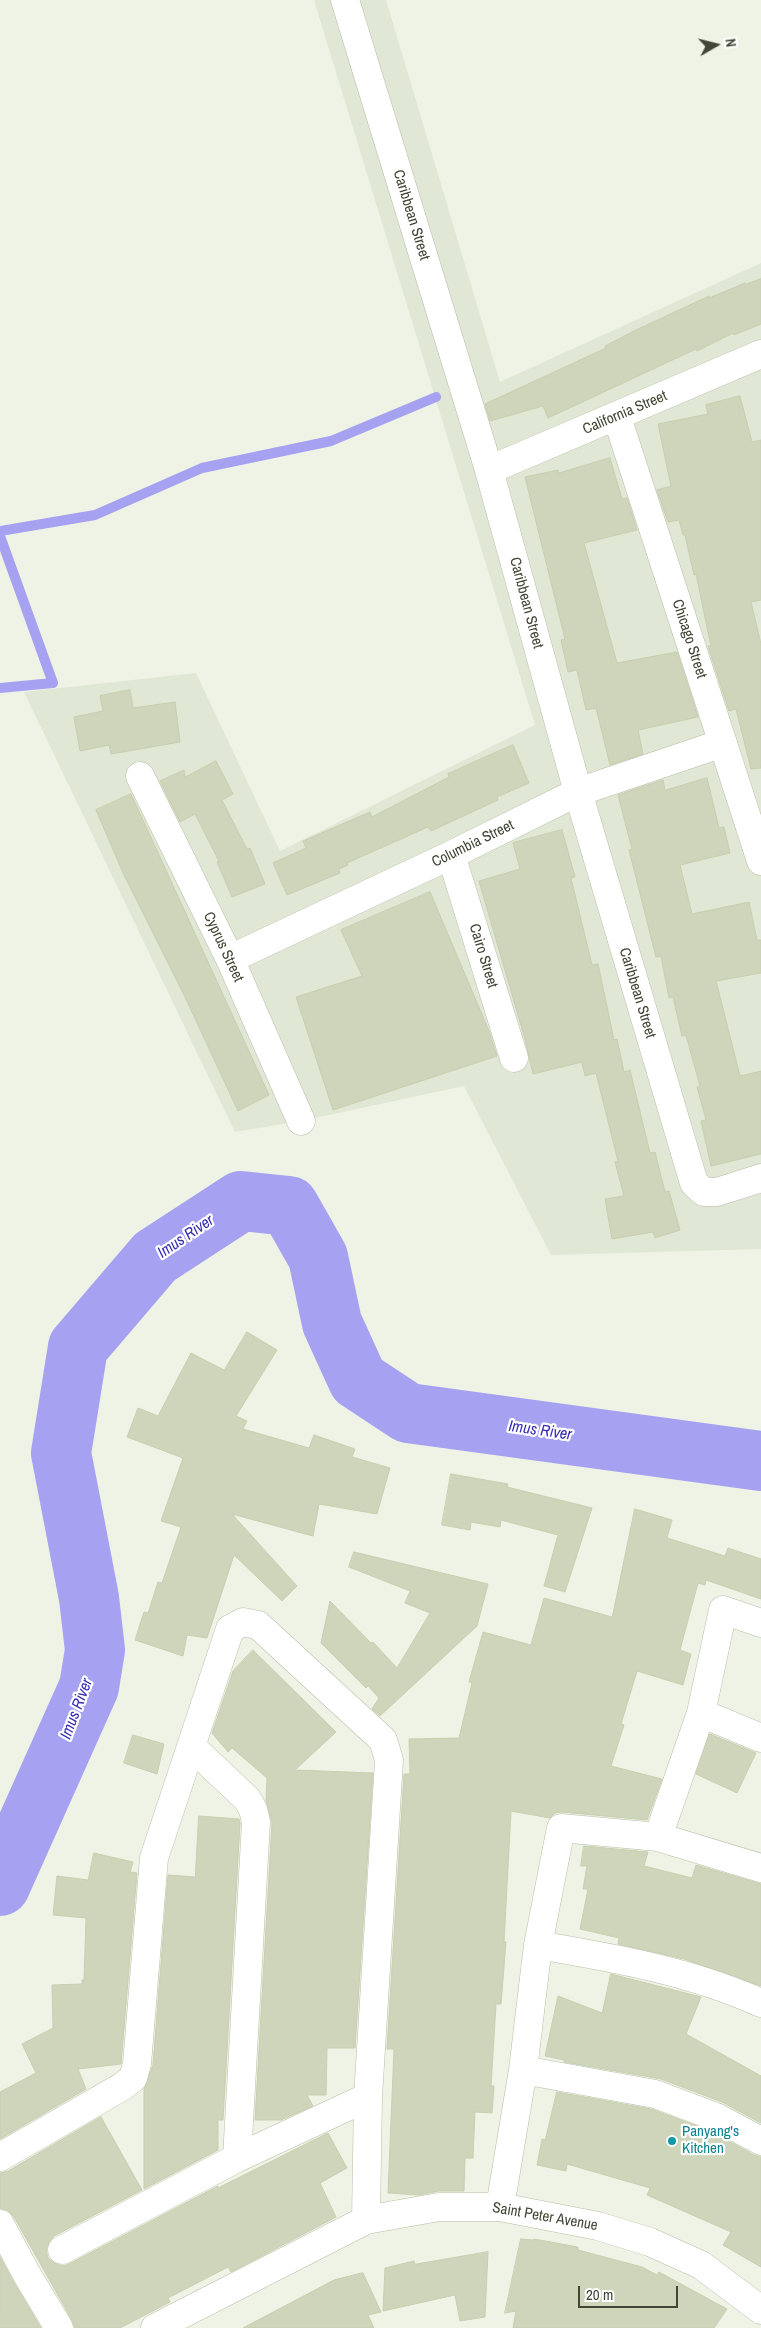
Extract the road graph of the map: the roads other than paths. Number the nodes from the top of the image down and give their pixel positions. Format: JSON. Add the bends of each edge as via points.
{"nodes":[{"id":1,"x":345,"y":0,"type":"edge"},
{"id":2,"x":761,"y":354,"type":"edge"},
{"id":3,"x":617,"y":417,"type":"junction"},
{"id":4,"x":489,"y":470,"type":"junction"},
{"id":5,"x":723,"y":743,"type":"junction"},
{"id":6,"x":140,"y":776,"type":"dead end"},
{"id":7,"x":578,"y":792,"type":"junction"},
{"id":8,"x":451,"y":855,"type":"junction"},
{"id":9,"x":761,"y":861,"type":"edge"},
{"id":10,"x":230,"y":959,"type":"junction"},
{"id":11,"x":514,"y":1058,"type":"dead end"},
{"id":12,"x":301,"y":1121,"type":"dead end"},
{"id":13,"x":761,"y":1178,"type":"edge"},
{"id":14,"x":761,"y":1623,"type":"edge"},
{"id":15,"x":701,"y":1713,"type":"junction"},
{"id":16,"x":761,"y":1738,"type":"edge"},
{"id":17,"x":191,"y":1746,"type":"junction"},
{"id":18,"x":658,"y":1837,"type":"junction"},
{"id":19,"x":761,"y":1868,"type":"edge"},
{"id":20,"x":538,"y":1945,"type":"junction"},
{"id":21,"x":761,"y":2003,"type":"edge"},
{"id":22,"x":523,"y":2070,"type":"junction"},
{"id":23,"x":368,"y":2097,"type":"junction"},
{"id":24,"x":761,"y":2141,"type":"edge"},
{"id":25,"x":0,"y":2157,"type":"edge"},
{"id":26,"x":237,"y":2158,"type":"junction"},
{"id":27,"x":500,"y":2207,"type":"junction"},
{"id":28,"x":366,"y":2220,"type":"junction"},
{"id":29,"x":0,"y":2224,"type":"edge"},
{"id":30,"x":62,"y":2250,"type":"dead end"},
{"id":31,"x":761,"y":2310,"type":"edge"},
{"id":32,"x":59,"y":2328,"type":"edge"},
{"id":33,"x":155,"y":2328,"type":"edge"}],
"edges":[{"from":1,"to":4,"type":"street","name":"Caribbean Street"},
{"from":2,"to":3,"type":"street","name":"California Street"},
{"from":3,"to":4,"type":"street","name":"California Street"},
{"from":3,"to":5,"type":"street","name":"Chicago Street"},
{"from":4,"to":7,"type":"street","name":"Caribbean Street"},
{"from":5,"to":7,"type":"street","name":"Columbia Street"},
{"from":5,"to":9,"type":"street","name":"Chicago Street"},
{"from":6,"to":10,"type":"street","name":"Cyprus Street"},
{"from":7,"to":8,"type":"street","name":"Columbia Street"},
{"from":7,"to":13,"type":"street","name":"Caribbean Street","via":[[694,1183],[704,1192],[717,1192]]},
{"from":8,"to":10,"type":"street","name":"Columbia Street"},
{"from":8,"to":11,"type":"street","name":"Cairo Street"},
{"from":10,"to":12,"type":"street","name":"Cyprus Street"},
{"from":14,"to":15,"type":"street","via":[[723,1610]]},
{"from":15,"to":16,"type":"street"},
{"from":15,"to":18,"type":"street"},
{"from":17,"to":23,"type":"street","via":[[230,1628],[243,1622],[258,1625],[383,1740],[389,1760],[389,1782]]},
{"from":17,"to":25,"type":"street","via":[[154,1858],[137,2064],[133,2078]]},
{"from":17,"to":26,"type":"street","via":[[247,1799],[256,1822]]},
{"from":18,"to":19,"type":"street"},
{"from":18,"to":20,"type":"street","via":[[561,1828]]},
{"from":20,"to":21,"type":"street","via":[[628,1960],[724,1986]]},
{"from":20,"to":22,"type":"street"},
{"from":22,"to":24,"type":"street","via":[[655,2094],[716,2117]]},
{"from":22,"to":27,"type":"street"},
{"from":23,"to":26,"type":"street"},
{"from":23,"to":28,"type":"street"},
{"from":26,"to":30,"type":"street"},
{"from":27,"to":28,"type":"street","name":"Saint Peter Avenue","via":[[439,2207]]},
{"from":27,"to":31,"type":"street","name":"Saint Peter Avenue","via":[[598,2226],[650,2242],[700,2265]]},
{"from":28,"to":33,"type":"street","name":"Saint Peter Avenue"},
{"from":29,"to":32,"type":"street"}]}
